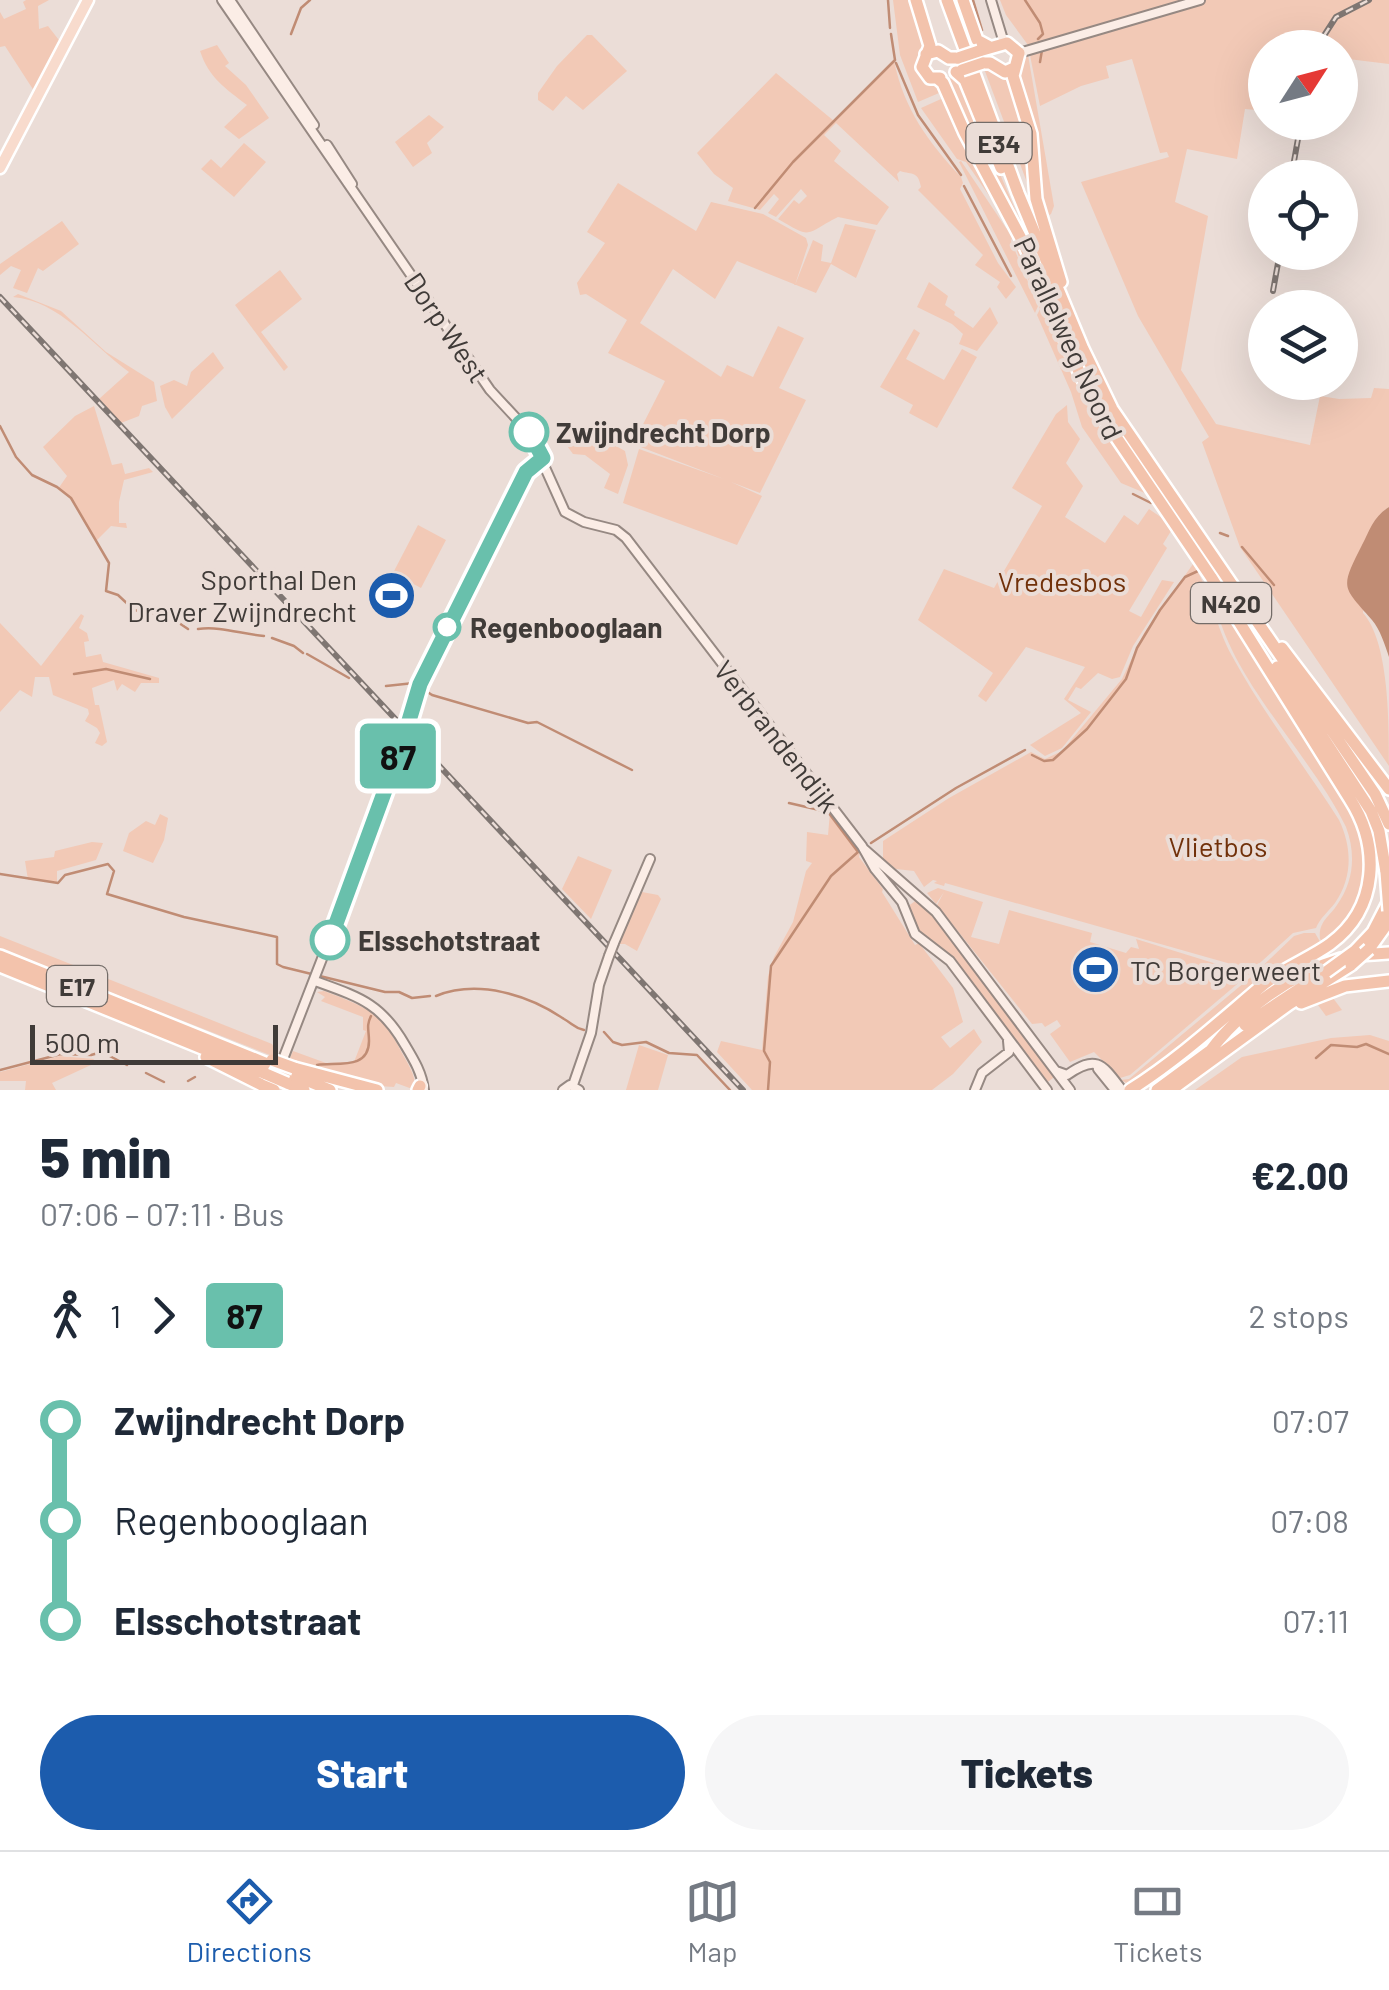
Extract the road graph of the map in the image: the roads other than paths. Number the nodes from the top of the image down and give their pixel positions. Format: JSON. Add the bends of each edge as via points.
{"nodes":[{"id":1,"x":88,"y":0,"type":"edge"},
{"id":2,"x":222,"y":0,"type":"edge"},
{"id":3,"x":230,"y":0,"type":"edge"},
{"id":4,"x":916,"y":0,"type":"edge"},
{"id":5,"x":950,"y":0,"type":"edge"},
{"id":6,"x":963,"y":0,"type":"edge"},
{"id":7,"x":991,"y":0,"type":"edge"},
{"id":8,"x":1200,"y":0,"type":"edge"},
{"id":9,"x":1004,"y":43,"type":"junction"},
{"id":10,"x":1019,"y":53,"type":"junction"},
{"id":11,"x":926,"y":54,"type":"junction"},
{"id":12,"x":984,"y":54,"type":"junction"},
{"id":13,"x":1014,"y":68,"type":"junction"},
{"id":14,"x":952,"y":71,"type":"junction"},
{"id":15,"x":322,"y":142,"type":"junction"},
{"id":16,"x":0,"y":168,"type":"edge"},
{"id":17,"x":1058,"y":283,"type":"junction"},
{"id":18,"x":543,"y":458,"type":"junction"},
{"id":19,"x":1232,"y":590,"type":"junction"},
{"id":20,"x":690,"y":622,"type":"joint"},
{"id":21,"x":1282,"y":648,"type":"junction"},
{"id":22,"x":1389,"y":789,"type":"edge"},
{"id":23,"x":1389,"y":805,"type":"edge"},
{"id":24,"x":1389,"y":824,"type":"edge"},
{"id":25,"x":864,"y":850,"type":"junction"},
{"id":26,"x":650,"y":858,"type":"dead end"},
{"id":27,"x":1389,"y":899,"type":"edge"},
{"id":28,"x":1389,"y":912,"type":"edge"},
{"id":29,"x":1389,"y":921,"type":"edge"},
{"id":30,"x":1389,"y":953,"type":"edge"},
{"id":31,"x":0,"y":956,"type":"edge"},
{"id":32,"x":0,"y":966,"type":"edge"},
{"id":33,"x":1389,"y":981,"type":"edge"},
{"id":34,"x":317,"y":984,"type":"junction"},
{"id":35,"x":1258,"y":1026,"type":"junction"},
{"id":36,"x":1007,"y":1037,"type":"junction"},
{"id":37,"x":1211,"y":1050,"type":"junction"},
{"id":38,"x":1024,"y":1061,"type":"junction"},
{"id":39,"x":1053,"y":1068,"type":"junction"},
{"id":40,"x":291,"y":1075,"type":"junction"},
{"id":41,"x":269,"y":1077,"type":"edge"},
{"id":42,"x":576,"y":1088,"type":"edge"},
{"id":43,"x":422,"y":1089,"type":"edge"},
{"id":44,"x":304,"y":1090,"type":"edge"},
{"id":45,"x":330,"y":1090,"type":"edge"},
{"id":46,"x":377,"y":1090,"type":"edge"},
{"id":47,"x":563,"y":1090,"type":"edge"},
{"id":48,"x":977,"y":1090,"type":"edge"},
{"id":49,"x":1046,"y":1090,"type":"edge"},
{"id":50,"x":1071,"y":1090,"type":"edge"},
{"id":51,"x":1118,"y":1090,"type":"edge"},
{"id":52,"x":1130,"y":1090,"type":"edge"},
{"id":53,"x":1142,"y":1090,"type":"edge"},
{"id":54,"x":1157,"y":1090,"type":"edge"},
{"id":55,"x":1171,"y":1090,"type":"edge"}],
"edges":[{"from":1,"to":16,"type":"main road"},
{"from":2,"to":15,"type":"main road"},
{"from":3,"to":15,"type":"main road"},
{"from":4,"to":11,"type":"highway","via":[[930,46]]},
{"from":5,"to":17,"type":"highway","number":"E34"},
{"from":6,"to":12,"type":"highway"},
{"from":7,"to":9,"type":"main road"},
{"from":8,"to":10,"type":"main road"},
{"from":9,"to":10,"type":"highway"},
{"from":9,"to":12,"type":"highway"},
{"from":10,"to":13,"type":"highway"},
{"from":11,"to":14,"type":"highway","via":[[952,59]]},
{"from":11,"to":14,"type":"highway","number":"N420","via":[[924,72]]},
{"from":12,"to":13,"type":"highway","via":[[1005,72]]},
{"from":12,"to":14,"type":"highway","bridge":true},
{"from":13,"to":17,"type":"highway"},
{"from":14,"to":17,"type":"highway","via":[[965,80],[1048,275]]},
{"from":14,"to":52,"type":"highway","name":"Parallelweg Noord","number":"N420","via":[[943,84],[1017,228],[1080,374],[1350,798],[1370,846],[1368,889],[1346,929]]},
{"from":14,"to":53,"type":"highway","name":"Parallelweg Noord","number":"N420","via":[[947,82],[960,117],[1106,417],[1359,807],[1372,842],[1372,886],[1346,934],[1271,982]]},
{"from":15,"to":18,"type":"main road","name":"Dorp West"},
{"from":17,"to":19,"type":"highway","number":"E34","via":[[1112,409]]},
{"from":17,"to":21,"type":"highway","number":"E34","via":[[1122,416]]},
{"from":18,"to":20,"type":"main road","name":"Dorp West","via":[[565,512],[623,534]]},
{"from":18,"to":34,"type":"main road","via":[[526,472],[420,686]]},
{"from":19,"to":24,"type":"highway","number":"E34","via":[[1375,794]]},
{"from":19,"to":28,"type":"highway","bridge":true,"via":[[1371,812]]},
{"from":20,"to":25,"type":"main road","name":"Verbrandendijk"},
{"from":21,"to":22,"type":"highway"},
{"from":21,"to":23,"type":"highway","number":"E34"},
{"from":25,"to":36,"type":"main road","name":"Verbrandendijk","via":[[902,902],[915,934],[945,956]]},
{"from":25,"to":39,"type":"main road","name":"Verbrandendijk","via":[[938,915]]},
{"from":26,"to":42,"type":"main road","bridge":true,"via":[[599,985]]},
{"from":27,"to":37,"type":"highway","bridge":true,"via":[[1355,951]]},
{"from":29,"to":35,"type":"highway","bridge":true,"via":[[1369,950]]},
{"from":30,"to":37,"type":"highway","via":[[1340,959],[1303,973]]},
{"from":31,"to":41,"type":"highway","number":"E17","via":[[232,1050]]},
{"from":32,"to":41,"type":"highway","number":"E17"},
{"from":33,"to":35,"type":"highway","via":[[1330,990]]},
{"from":34,"to":41,"type":"main road"},
{"from":34,"to":43,"type":"main road","via":[[380,1014]]},
{"from":35,"to":55,"type":"highway"},
{"from":36,"to":38,"type":"main road","name":"Verbrandendijk"},
{"from":36,"to":48,"type":"main road","via":[[1009,1052],[980,1076]]},
{"from":37,"to":54,"type":"highway"},
{"from":38,"to":48,"type":"main road","via":[[1014,1055],[1004,1060]]},
{"from":38,"to":49,"type":"main road","name":"Verbrandendijk"},
{"from":39,"to":50,"type":"main road"},
{"from":39,"to":51,"type":"main road","via":[[1064,1075],[1096,1063]]},
{"from":40,"to":41,"type":"highway","number":"E17","bridge":true},
{"from":40,"to":44,"type":"highway","number":"E17"},
{"from":40,"to":45,"type":"highway","number":"E17"},
{"from":40,"to":46,"type":"highway"},
{"from":42,"to":47,"type":"main road"},
{"from":50,"to":51,"type":"main road","via":[[1070,1078],[1090,1066]]}]}
